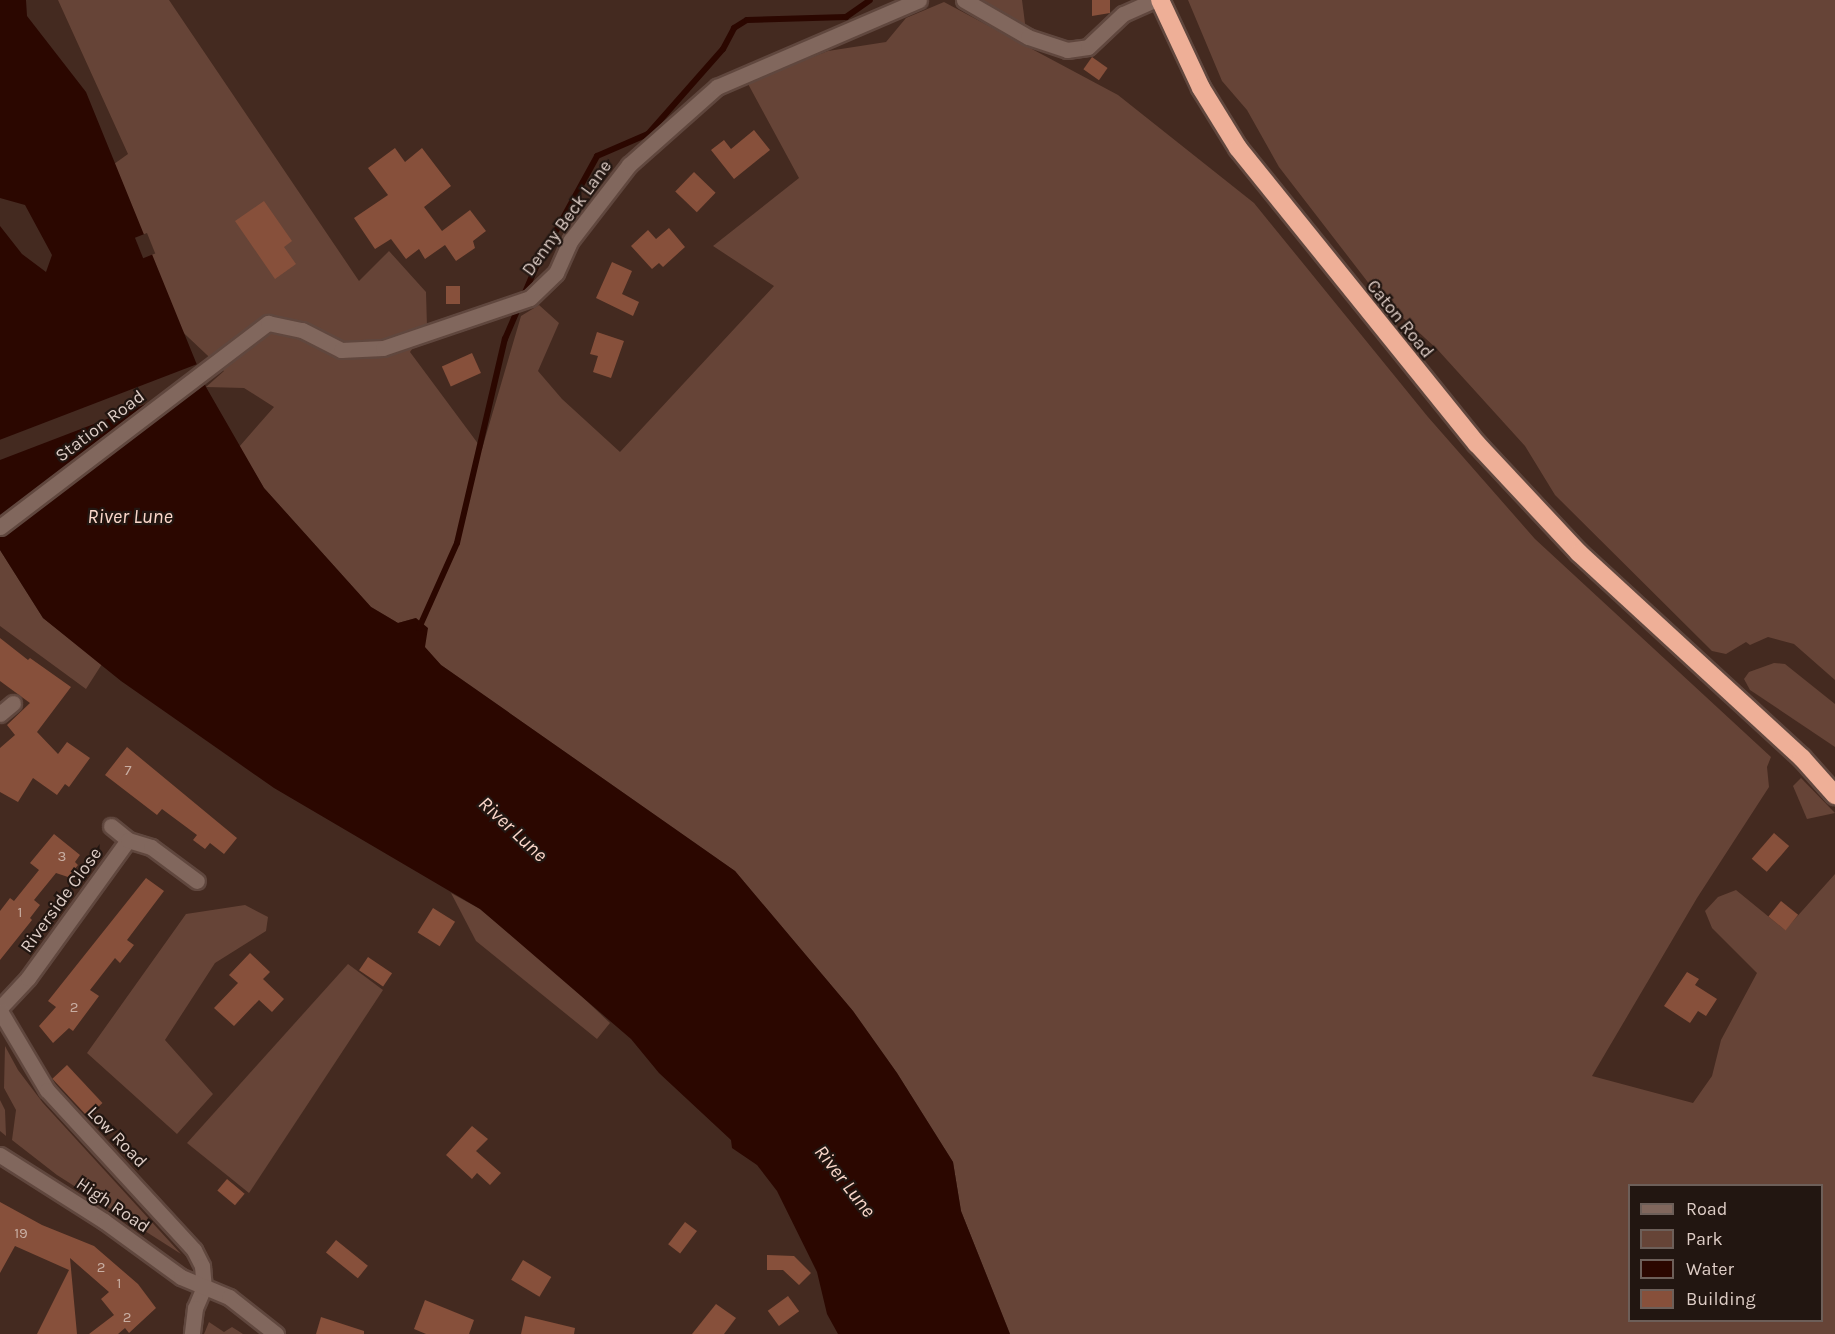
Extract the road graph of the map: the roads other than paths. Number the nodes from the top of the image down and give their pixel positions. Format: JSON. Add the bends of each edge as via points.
{"nodes":[{"id":1,"x":919,"y":0,"type":"edge"},
{"id":2,"x":964,"y":0,"type":"edge"},
{"id":3,"x":1155,"y":0,"type":"edge"},
{"id":4,"x":1160,"y":0,"type":"edge"},
{"id":5,"x":224,"y":357,"type":"joint"},
{"id":6,"x":0,"y":527,"type":"edge"},
{"id":7,"x":13,"y":703,"type":"dead end"},
{"id":8,"x":0,"y":714,"type":"edge"},
{"id":9,"x":1802,"y":758,"type":"junction"},
{"id":10,"x":1835,"y":776,"type":"edge"},
{"id":11,"x":1835,"y":795,"type":"edge"},
{"id":12,"x":111,"y":826,"type":"dead end"},
{"id":13,"x":128,"y":840,"type":"junction"},
{"id":14,"x":197,"y":881,"type":"dead end"},
{"id":15,"x":0,"y":1009,"type":"edge"},
{"id":16,"x":0,"y":1155,"type":"edge"},
{"id":17,"x":204,"y":1287,"type":"junction"},
{"id":18,"x":192,"y":1334,"type":"edge"},
{"id":19,"x":276,"y":1334,"type":"edge"}],
"edges":[{"from":1,"to":5,"type":"street","name":"Denny Beck Lane","via":[[717,87],[629,165],[571,240],[556,273],[530,298],[383,348],[341,350],[302,330],[268,323]]},
{"from":2,"to":3,"type":"street","via":[[1028,37],[1067,50],[1088,47],[1123,14]]},
{"from":4,"to":9,"type":"highway","name":"Caton Road","via":[[1219,118],[1289,213],[1477,444],[1539,513]]},
{"from":5,"to":6,"type":"street","name":"Station Road"},
{"from":7,"to":8,"type":"street"},
{"from":9,"to":10,"type":"highway"},
{"from":9,"to":11,"type":"highway"},
{"from":12,"to":13,"type":"street","name":"Riverside Close"},
{"from":13,"to":14,"type":"street","name":"Riverside Close","via":[[151,848]]},
{"from":13,"to":15,"type":"street","name":"Riverside Close","via":[[28,978]]},
{"from":15,"to":17,"type":"street","name":"Low Road","via":[[47,1090],[194,1250],[202,1266]]},
{"from":16,"to":17,"type":"street","name":"High Road","via":[[182,1277]]},
{"from":17,"to":18,"type":"street","via":[[195,1308]]},
{"from":17,"to":19,"type":"street","name":"High Road","via":[[229,1297]]}]}
